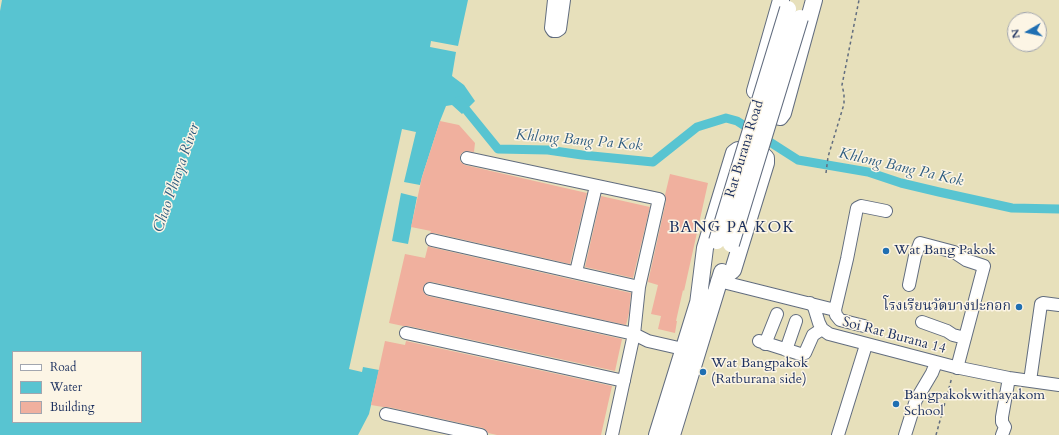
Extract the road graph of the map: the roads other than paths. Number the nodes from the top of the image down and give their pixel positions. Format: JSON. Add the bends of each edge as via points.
{"nodes":[{"id":1,"x":554,"y":0,"type":"edge"},
{"id":2,"x":564,"y":0,"type":"edge"},
{"id":3,"x":805,"y":0,"type":"edge"},
{"id":4,"x":814,"y":0,"type":"edge"},
{"id":5,"x":790,"y":7,"type":"edge"},
{"id":6,"x":468,"y":158,"type":"dead end"},
{"id":7,"x":596,"y":186,"type":"junction"},
{"id":8,"x":886,"y":211,"type":"dead end"},
{"id":9,"x":432,"y":240,"type":"dead end"},
{"id":10,"x":724,"y":242,"type":"junction"},
{"id":11,"x":576,"y":272,"type":"junction"},
{"id":12,"x":719,"y":282,"type":"junction"},
{"id":13,"x":909,"y":285,"type":"dead end"},
{"id":14,"x":640,"y":287,"type":"junction"},
{"id":15,"x":430,"y":289,"type":"dead end"},
{"id":16,"x":810,"y":303,"type":"junction"},
{"id":17,"x":698,"y":304,"type":"junction"},
{"id":18,"x":1059,"y":305,"type":"edge"},
{"id":19,"x":835,"y":310,"type":"junction"},
{"id":20,"x":777,"y":314,"type":"dead end"},
{"id":21,"x":796,"y":321,"type":"dead end"},
{"id":22,"x":922,"y":322,"type":"dead end"},
{"id":23,"x":864,"y":326,"type":"dead end"},
{"id":24,"x":822,"y":329,"type":"junction"},
{"id":25,"x":406,"y":333,"type":"dead end"},
{"id":26,"x":634,"y":334,"type":"junction"},
{"id":27,"x":965,"y":338,"type":"junction"},
{"id":28,"x":866,"y":345,"type":"junction"},
{"id":29,"x":684,"y":346,"type":"junction"},
{"id":30,"x":786,"y":350,"type":"junction"},
{"id":31,"x":936,"y":363,"type":"junction"},
{"id":32,"x":956,"y":368,"type":"junction"},
{"id":33,"x":1009,"y":378,"type":"junction"},
{"id":34,"x":624,"y":381,"type":"junction"},
{"id":35,"x":1030,"y":381,"type":"junction"},
{"id":36,"x":1059,"y":385,"type":"edge"},
{"id":37,"x":386,"y":414,"type":"dead end"},
{"id":38,"x":481,"y":435,"type":"edge"},
{"id":39,"x":612,"y":435,"type":"edge"},
{"id":40,"x":657,"y":435,"type":"edge"},
{"id":41,"x":672,"y":435,"type":"edge"},
{"id":42,"x":838,"y":435,"type":"edge"},
{"id":43,"x":905,"y":435,"type":"edge"},
{"id":44,"x":1002,"y":435,"type":"edge"}],
"edges":[{"from":1,"to":2,"type":"street","via":[[550,28],[553,31],[560,29]]},
{"from":3,"to":5,"type":"main road","name":"Rat Burana Road"},
{"from":4,"to":5,"type":"main road","via":[[783,113],[780,117],[752,111],[750,108]]},
{"from":5,"to":10,"type":"main road","name":"Rat Burana Road","bridge":true},
{"from":6,"to":7,"type":"street"},
{"from":7,"to":11,"type":"street"},
{"from":7,"to":14,"type":"street","via":[[659,198]]},
{"from":8,"to":19,"type":"street","via":[[861,206],[857,208]]},
{"from":9,"to":11,"type":"street"},
{"from":10,"to":12,"type":"main road","name":"Rat Burana Road"},
{"from":10,"to":17,"type":"main road","name":"Rat Burana Road"},
{"from":11,"to":14,"type":"street"},
{"from":12,"to":16,"type":"street"},
{"from":12,"to":17,"type":"main road","via":[[733,270],[766,163],[763,155],[738,150],[734,153],[705,248]]},
{"from":12,"to":41,"type":"main road","name":"Rat Burana Road"},
{"from":13,"to":27,"type":"street","via":[[920,243],[954,252],[966,260],[984,266]]},
{"from":14,"to":26,"type":"street"},
{"from":15,"to":26,"type":"street"},
{"from":16,"to":19,"type":"street"},
{"from":16,"to":24,"type":"street","name":"Soi Rat Burana 14"},
{"from":17,"to":29,"type":"main road","name":"Rat Burana Road"},
{"from":18,"to":35,"type":"street","via":[[1042,304]]},
{"from":19,"to":23,"type":"street","via":[[840,320]]},
{"from":20,"to":30,"type":"street","via":[[762,342]]},
{"from":21,"to":30,"type":"street"},
{"from":22,"to":27,"type":"street"},
{"from":24,"to":28,"type":"street","name":"Soi Rat Burana 14","via":[[828,334]]},
{"from":24,"to":30,"type":"street","via":[[813,335],[804,353]]},
{"from":25,"to":34,"type":"street"},
{"from":26,"to":29,"type":"street","via":[[648,341]]},
{"from":26,"to":34,"type":"street"},
{"from":27,"to":32,"type":"street"},
{"from":28,"to":31,"type":"street","name":"Soi Rat Burana 14"},
{"from":28,"to":42,"type":"street"},
{"from":29,"to":40,"type":"main road","name":"Rat Burana Road"},
{"from":31,"to":32,"type":"street","name":"Soi Rat Burana 14"},
{"from":31,"to":43,"type":"street","via":[[916,400]]},
{"from":32,"to":33,"type":"street","name":"Soi Rat Burana 14"},
{"from":33,"to":35,"type":"street","name":"Soi Rat Burana 14"},
{"from":33,"to":44,"type":"street","via":[[1002,417],[1005,427]]},
{"from":34,"to":39,"type":"street"},
{"from":35,"to":36,"type":"street","name":"Soi Rat Burana 14"},
{"from":37,"to":38,"type":"street"}]}
